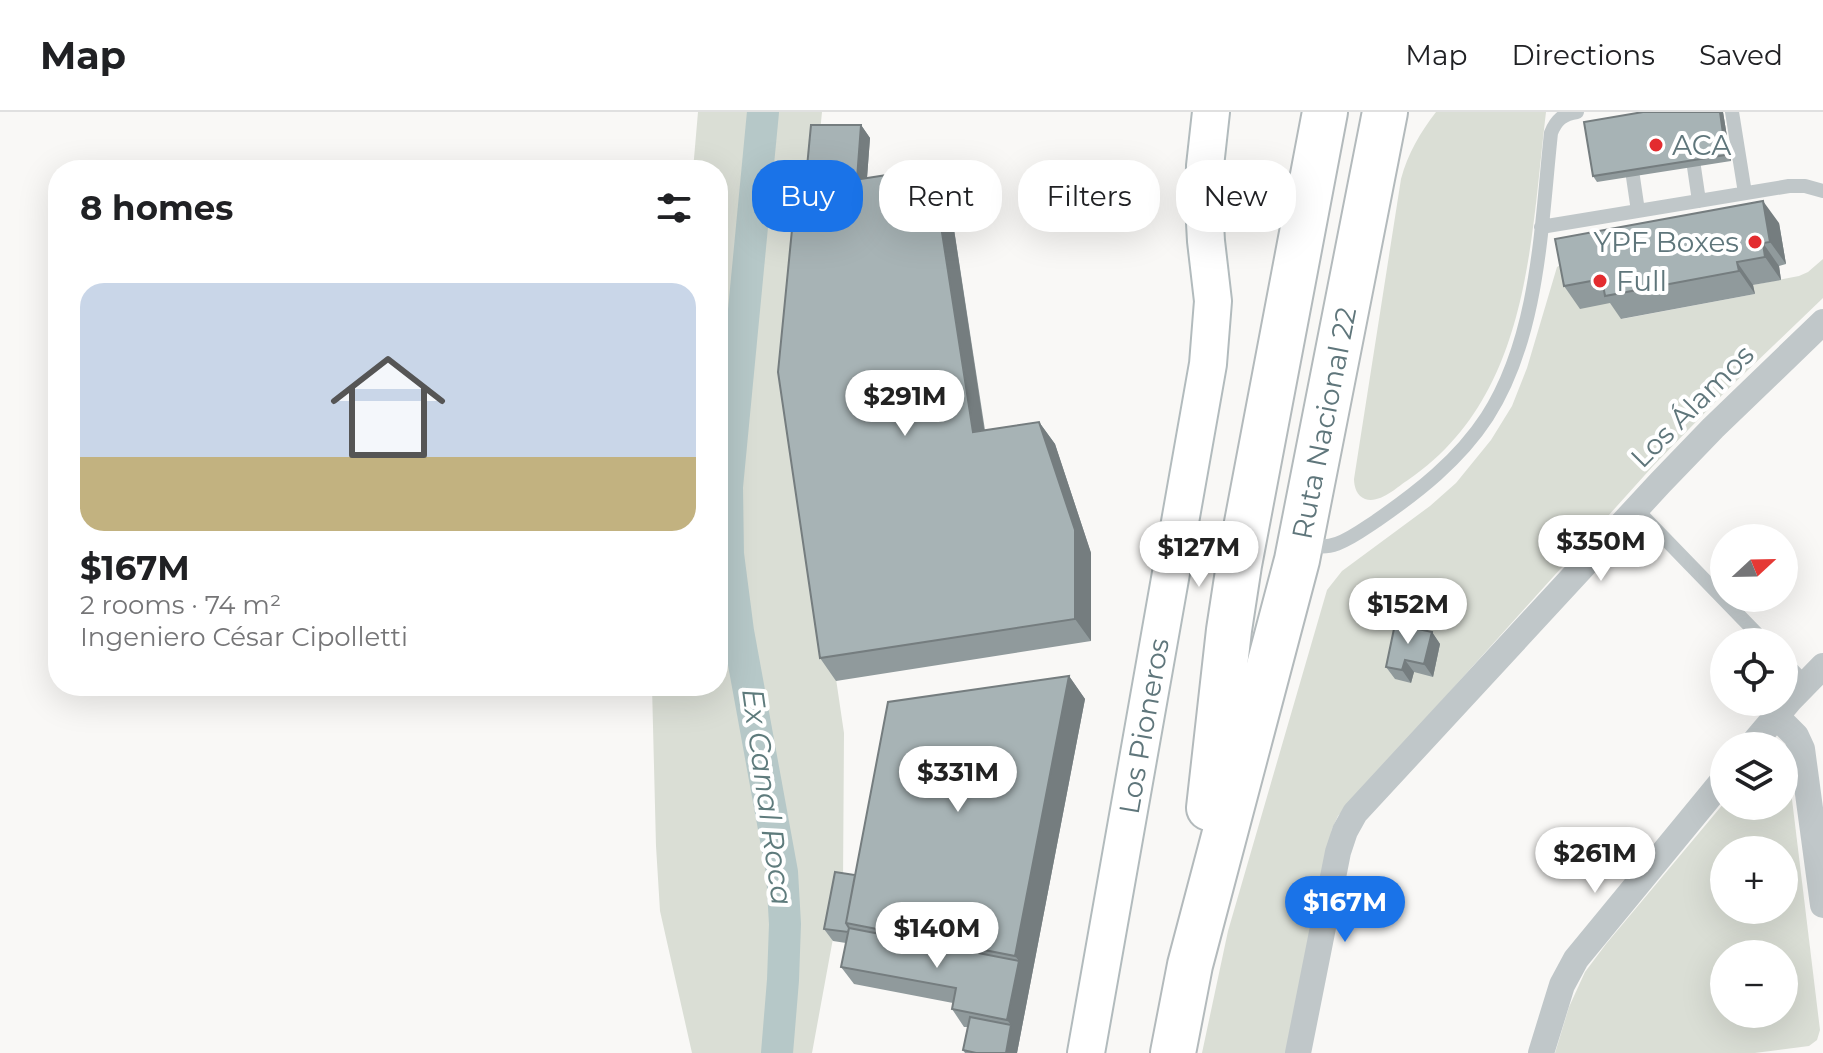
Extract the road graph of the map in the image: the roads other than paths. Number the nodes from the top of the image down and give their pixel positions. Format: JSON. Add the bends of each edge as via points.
{"nodes":[{"id":1,"x":1211,"y":112,"type":"edge"},
{"id":2,"x":1293,"y":112,"type":"edge"},
{"id":3,"x":1325,"y":112,"type":"edge"},
{"id":4,"x":1385,"y":112,"type":"edge"},
{"id":5,"x":1415,"y":112,"type":"edge"},
{"id":6,"x":1577,"y":112,"type":"edge"},
{"id":7,"x":1732,"y":112,"type":"edge"},
{"id":8,"x":1694,"y":167,"type":"edge"},
{"id":9,"x":1633,"y":177,"type":"edge"},
{"id":10,"x":1372,"y":180,"type":"junction"},
{"id":11,"x":1823,"y":191,"type":"edge"},
{"id":12,"x":1745,"y":193,"type":"junction"},
{"id":13,"x":1699,"y":201,"type":"junction"},
{"id":14,"x":1638,"y":211,"type":"junction"},
{"id":15,"x":1304,"y":227,"type":"junction"},
{"id":16,"x":1541,"y":227,"type":"junction"},
{"id":17,"x":1823,"y":322,"type":"edge"},
{"id":18,"x":1636,"y":509,"type":"junction"},
{"id":19,"x":1301,"y":538,"type":"junction"},
{"id":20,"x":1751,"y":628,"type":"edge"},
{"id":21,"x":1814,"y":674,"type":"edge"},
{"id":22,"x":1798,"y":692,"type":"edge"},
{"id":23,"x":1776,"y":716,"type":"joint"},
{"id":24,"x":1763,"y":732,"type":"edge"},
{"id":25,"x":1710,"y":796,"type":"edge"},
{"id":26,"x":1823,"y":905,"type":"edge"},
{"id":27,"x":1190,"y":965,"type":"junction"},
{"id":28,"x":1086,"y":1053,"type":"edge"},
{"id":29,"x":1173,"y":1053,"type":"edge"},
{"id":30,"x":1298,"y":1053,"type":"edge"},
{"id":31,"x":1541,"y":1053,"type":"edge"}],
"edges":[{"from":1,"to":28,"type":"street","name":"Los Pioneros","via":[[1204,205],[1213,301],[1208,364]]},
{"from":2,"to":15,"type":"highway","via":[[1305,150]]},
{"from":3,"to":15,"type":"highway","name":"Ruta Nacional 22"},
{"from":4,"to":10,"type":"highway","name":"Ruta Nacional 22"},
{"from":5,"to":10,"type":"highway"},
{"from":6,"to":16,"type":"lane","via":[[1558,120],[1551,133]]},
{"from":7,"to":12,"type":"lane"},
{"from":8,"to":13,"type":"lane"},
{"from":9,"to":14,"type":"lane"},
{"from":10,"to":19,"type":"highway","name":"Ruta Nacional 22"},
{"from":11,"to":12,"type":"lane","via":[[1797,185]]},
{"from":12,"to":13,"type":"lane"},
{"from":13,"to":14,"type":"lane"},
{"from":14,"to":16,"type":"lane"},
{"from":15,"to":27,"type":"highway","name":"Ruta Nacional 22","via":[[1236,586]]},
{"from":16,"to":19,"type":"lane","via":[[1520,344],[1496,401],[1472,436],[1426,484],[1352,536],[1325,547]]},
{"from":17,"to":18,"type":"street","name":"Los Álamos"},
{"from":18,"to":20,"type":"lane"},
{"from":18,"to":30,"type":"street","name":"Los Álamos","via":[[1350,821],[1338,852]]},
{"from":19,"to":27,"type":"highway","name":"Ruta Nacional 22"},
{"from":21,"to":22,"type":"street"},
{"from":23,"to":24,"type":"street"},
{"from":23,"to":26,"type":"street","via":[[1802,749]]},
{"from":25,"to":31,"type":"street","via":[[1576,959],[1562,985]]},
{"from":27,"to":29,"type":"highway","name":"Ruta Nacional 22"}]}
